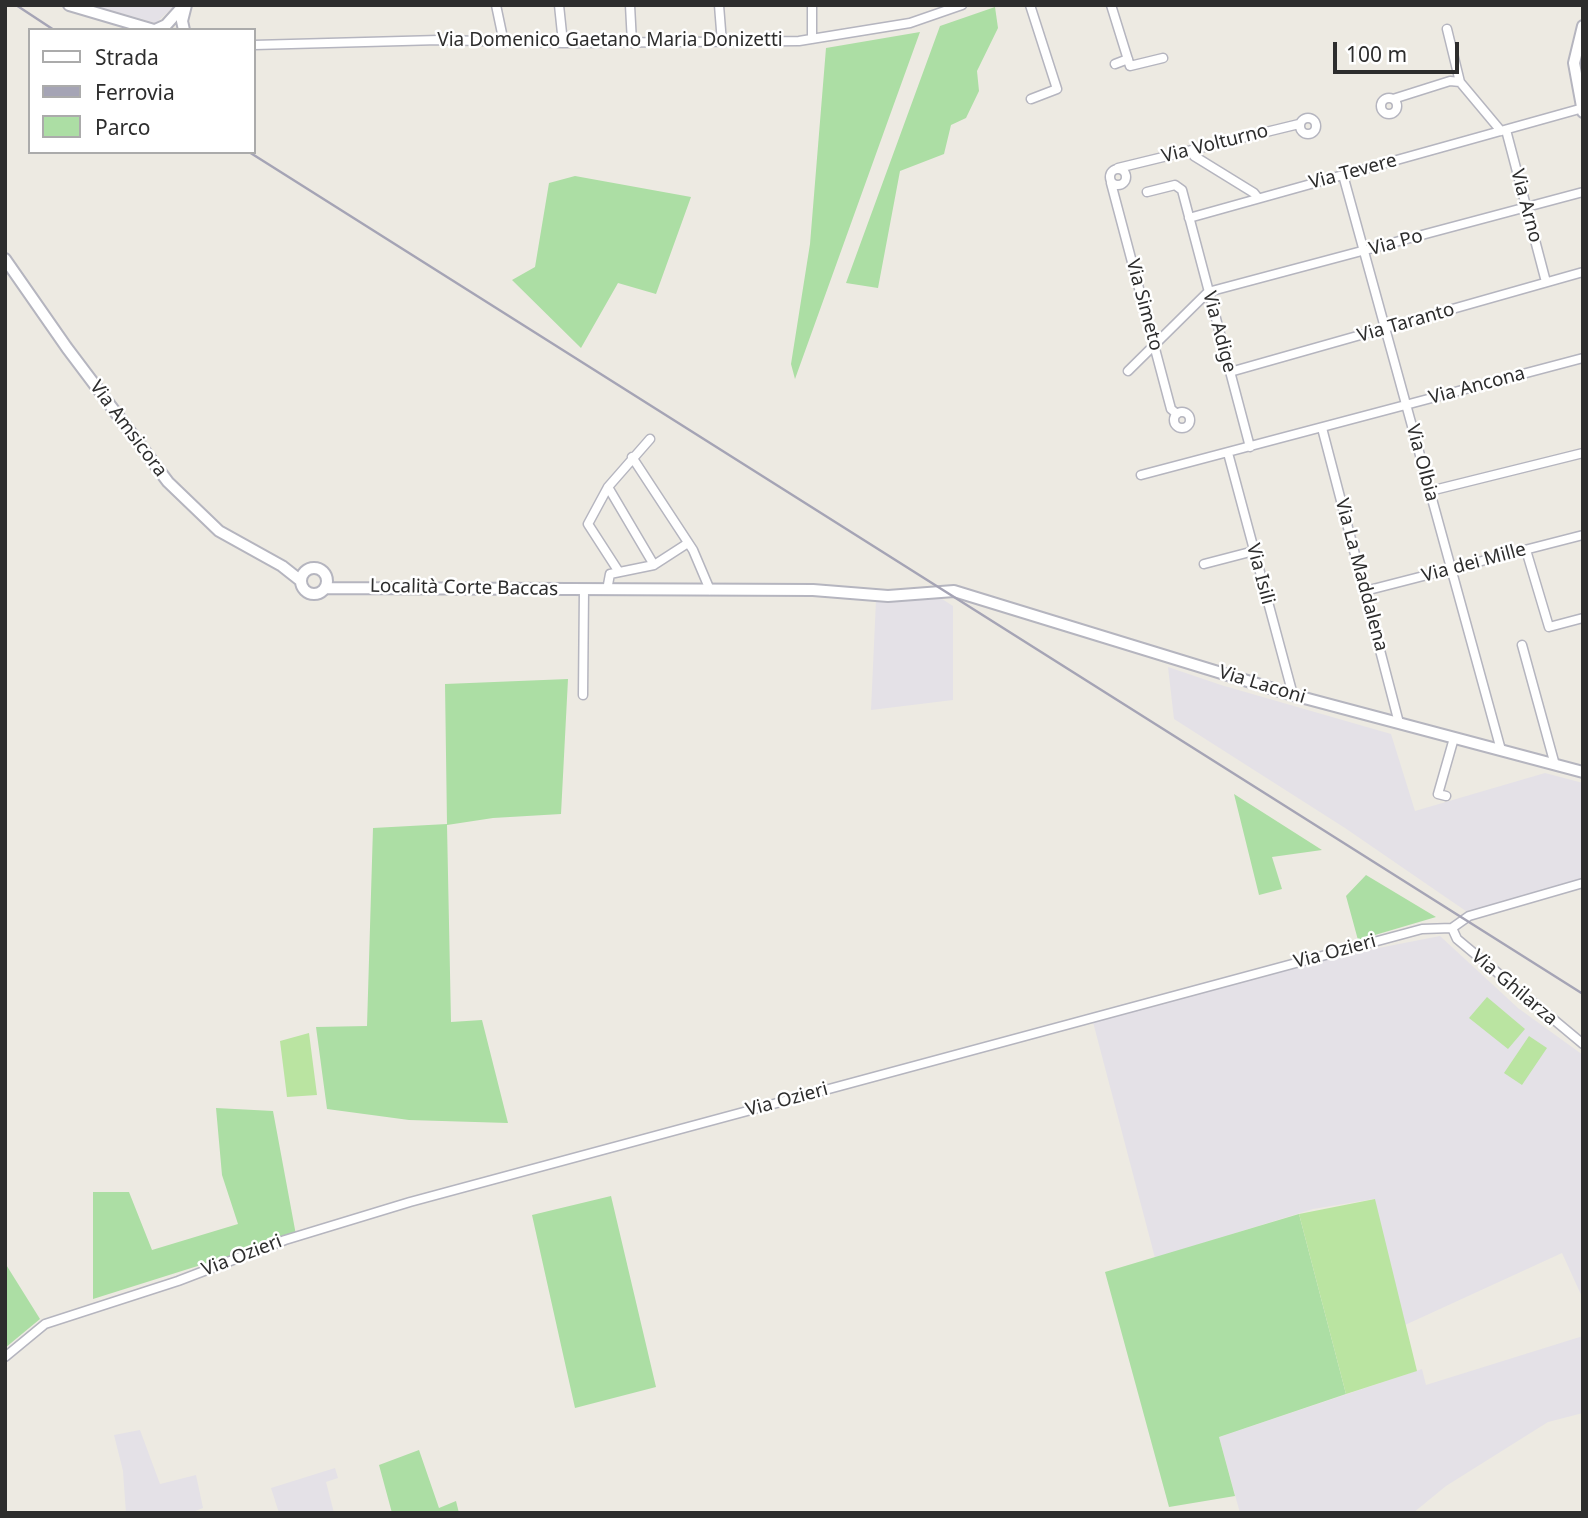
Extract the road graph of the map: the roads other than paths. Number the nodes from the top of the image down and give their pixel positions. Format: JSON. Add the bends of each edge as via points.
{"nodes":[{"id":1,"x":69,"y":5,"type":"edge"},
{"id":2,"x":185,"y":5,"type":"edge"},
{"id":3,"x":496,"y":5,"type":"edge"},
{"id":4,"x":559,"y":5,"type":"edge"},
{"id":5,"x":629,"y":5,"type":"edge"},
{"id":6,"x":719,"y":5,"type":"edge"},
{"id":7,"x":812,"y":5,"type":"edge"},
{"id":8,"x":962,"y":5,"type":"edge"},
{"id":9,"x":1030,"y":5,"type":"edge"},
{"id":10,"x":1111,"y":5,"type":"edge"},
{"id":11,"x":169,"y":26,"type":"edge"},
{"id":12,"x":1583,"y":26,"type":"edge"},
{"id":13,"x":1447,"y":29,"type":"dead end"},
{"id":14,"x":812,"y":39,"type":"junction"},
{"id":15,"x":503,"y":43,"type":"junction"},
{"id":16,"x":563,"y":43,"type":"junction"},
{"id":17,"x":632,"y":43,"type":"junction"},
{"id":18,"x":722,"y":43,"type":"junction"},
{"id":19,"x":256,"y":46,"type":"edge"},
{"id":20,"x":1579,"y":50,"type":"edge"},
{"id":21,"x":1163,"y":58,"type":"dead end"},
{"id":22,"x":1128,"y":59,"type":"junction"},
{"id":23,"x":1115,"y":64,"type":"dead end"},
{"id":24,"x":1460,"y":82,"type":"junction"},
{"id":25,"x":1031,"y":99,"type":"dead end"},
{"id":26,"x":1393,"y":99,"type":"dead end"},
{"id":27,"x":1582,"y":110,"type":"edge"},
{"id":28,"x":1300,"y":124,"type":"dead end"},
{"id":29,"x":1503,"y":130,"type":"junction"},
{"id":30,"x":1192,"y":150,"type":"junction"},
{"id":31,"x":1130,"y":164,"type":"junction"},
{"id":32,"x":1118,"y":168,"type":"junction"},
{"id":33,"x":1126,"y":174,"type":"junction"},
{"id":34,"x":1343,"y":175,"type":"junction"},
{"id":35,"x":1116,"y":184,"type":"junction"},
{"id":36,"x":1147,"y":192,"type":"dead end"},
{"id":37,"x":1583,"y":192,"type":"edge"},
{"id":38,"x":1258,"y":198,"type":"junction"},
{"id":39,"x":1527,"y":208,"type":"junction"},
{"id":40,"x":1189,"y":218,"type":"junction"},
{"id":41,"x":1364,"y":251,"type":"junction"},
{"id":42,"x":5,"y":260,"type":"edge"},
{"id":43,"x":1583,"y":272,"type":"edge"},
{"id":44,"x":1546,"y":282,"type":"junction"},
{"id":45,"x":1209,"y":292,"type":"junction"},
{"id":46,"x":1386,"y":330,"type":"junction"},
{"id":47,"x":1155,"y":344,"type":"junction"},
{"id":48,"x":1583,"y":358,"type":"edge"},
{"id":49,"x":1128,"y":371,"type":"dead end"},
{"id":50,"x":1230,"y":372,"type":"junction"},
{"id":51,"x":1407,"y":405,"type":"junction"},
{"id":52,"x":1177,"y":414,"type":"dead end"},
{"id":53,"x":1322,"y":428,"type":"junction"},
{"id":54,"x":650,"y":439,"type":"dead end"},
{"id":55,"x":1250,"y":447,"type":"junction"},
{"id":56,"x":1228,"y":453,"type":"junction"},
{"id":57,"x":1583,"y":453,"type":"edge"},
{"id":58,"x":632,"y":457,"type":"junction"},
{"id":59,"x":1141,"y":475,"type":"dead end"},
{"id":60,"x":608,"y":487,"type":"junction"},
{"id":61,"x":1430,"y":491,"type":"junction"},
{"id":62,"x":1583,"y":535,"type":"edge"},
{"id":63,"x":688,"y":542,"type":"junction"},
{"id":64,"x":1526,"y":550,"type":"junction"},
{"id":65,"x":1254,"y":551,"type":"junction"},
{"id":66,"x":1205,"y":564,"type":"dead end"},
{"id":67,"x":654,"y":565,"type":"junction"},
{"id":68,"x":282,"y":566,"type":"junction"},
{"id":69,"x":1452,"y":569,"type":"junction"},
{"id":70,"x":307,"y":570,"type":"junction"},
{"id":71,"x":619,"y":572,"type":"junction"},
{"id":72,"x":301,"y":581,"type":"junction"},
{"id":73,"x":327,"y":584,"type":"junction"},
{"id":74,"x":584,"y":589,"type":"junction"},
{"id":75,"x":607,"y":590,"type":"junction"},
{"id":76,"x":710,"y":590,"type":"junction"},
{"id":77,"x":943,"y":591,"type":"joint"},
{"id":78,"x":1365,"y":591,"type":"junction"},
{"id":79,"x":1583,"y":618,"type":"edge"},
{"id":80,"x":1522,"y":645,"type":"dead end"},
{"id":81,"x":583,"y":695,"type":"dead end"},
{"id":82,"x":1293,"y":695,"type":"junction"},
{"id":83,"x":1399,"y":723,"type":"junction"},
{"id":84,"x":1454,"y":738,"type":"junction"},
{"id":85,"x":1502,"y":750,"type":"junction"},
{"id":86,"x":1555,"y":765,"type":"junction"},
{"id":87,"x":1583,"y":772,"type":"edge"},
{"id":88,"x":1446,"y":796,"type":"dead end"},
{"id":89,"x":1583,"y":883,"type":"edge"},
{"id":90,"x":1451,"y":928,"type":"junction"},
{"id":91,"x":1583,"y":1044,"type":"edge"},
{"id":92,"x":5,"y":1357,"type":"edge"}],
"edges":[{"from":1,"to":11,"type":"street"},
{"from":2,"to":11,"type":"street"},
{"from":3,"to":15,"type":"street"},
{"from":4,"to":16,"type":"street"},
{"from":5,"to":17,"type":"street"},
{"from":6,"to":18,"type":"street"},
{"from":7,"to":14,"type":"street"},
{"from":8,"to":14,"type":"street","name":"Via Domenico Gaetano Maria Donizetti","via":[[910,23]]},
{"from":9,"to":25,"type":"street","via":[[1057,89]]},
{"from":10,"to":22,"type":"street"},
{"from":12,"to":20,"type":"street"},
{"from":13,"to":24,"type":"street"},
{"from":14,"to":18,"type":"street","name":"Via Domenico Gaetano Maria Donizetti"},
{"from":15,"to":16,"type":"street","name":"Via Domenico Gaetano Maria Donizetti"},
{"from":15,"to":19,"type":"street","name":"Via Domenico Gaetano Maria Donizetti","via":[[439,40]]},
{"from":16,"to":17,"type":"street","name":"Via Domenico Gaetano Maria Donizetti"},
{"from":17,"to":18,"type":"street","name":"Via Domenico Gaetano Maria Donizetti"},
{"from":20,"to":27,"type":"street","via":[[1575,76]]},
{"from":21,"to":22,"type":"street","via":[[1130,66]]},
{"from":22,"to":23,"type":"street"},
{"from":24,"to":26,"type":"street"},
{"from":24,"to":29,"type":"street"},
{"from":27,"to":29,"type":"street","name":"Via Tevere"},
{"from":28,"to":30,"type":"street","name":"Via Volturno"},
{"from":29,"to":34,"type":"street","name":"Via Tevere"},
{"from":29,"to":39,"type":"street","name":"Via Arno"},
{"from":30,"to":31,"type":"street","name":"Via Volturno"},
{"from":30,"to":38,"type":"street","via":[[1194,156]]},
{"from":31,"to":32,"type":"street","name":"Via Volturno"},
{"from":31,"to":33,"type":"street"},
{"from":32,"to":33,"type":"street"},
{"from":32,"to":35,"type":"street","via":[[1110,173]]},
{"from":33,"to":35,"type":"street"},
{"from":34,"to":38,"type":"street","name":"Via Tevere"},
{"from":34,"to":41,"type":"street","name":"Via Olbia"},
{"from":35,"to":47,"type":"street","name":"Via Simeto","via":[[1113,195]]},
{"from":36,"to":40,"type":"street","via":[[1175,186],[1182,190]]},
{"from":37,"to":39,"type":"street","name":"Via Po"},
{"from":38,"to":40,"type":"street","name":"Via Tevere"},
{"from":39,"to":41,"type":"street","name":"Via Po"},
{"from":39,"to":44,"type":"street","name":"Via Arno"},
{"from":40,"to":45,"type":"street","name":"Via Adige"},
{"from":41,"to":45,"type":"street","name":"Via Po"},
{"from":41,"to":46,"type":"street","name":"Via Olbia"},
{"from":42,"to":68,"type":"street","name":"Via Amsicora","via":[[168,482],[219,531]]},
{"from":43,"to":44,"type":"street","name":"Via Taranto"},
{"from":44,"to":46,"type":"street","name":"Via Taranto"},
{"from":45,"to":47,"type":"street"},
{"from":45,"to":50,"type":"street","name":"Via Adige"},
{"from":46,"to":50,"type":"street","name":"Via Taranto"},
{"from":46,"to":51,"type":"street","name":"Via Olbia"},
{"from":47,"to":49,"type":"street"},
{"from":47,"to":52,"type":"street","name":"Via Simeto","via":[[1171,409]]},
{"from":48,"to":51,"type":"street","name":"Via Ancona"},
{"from":50,"to":55,"type":"street","name":"Via Adige"},
{"from":51,"to":53,"type":"street","name":"Via Ancona"},
{"from":51,"to":61,"type":"street","name":"Via Olbia"},
{"from":53,"to":55,"type":"street","name":"Via Ancona"},
{"from":53,"to":78,"type":"street","name":"Via La Maddalena"},
{"from":54,"to":58,"type":"street"},
{"from":55,"to":56,"type":"street","name":"Via Ancona"},
{"from":56,"to":59,"type":"street","name":"Via Ancona"},
{"from":56,"to":65,"type":"street","name":"Via Isili"},
{"from":57,"to":61,"type":"street"},
{"from":58,"to":60,"type":"street"},
{"from":58,"to":63,"type":"street"},
{"from":60,"to":67,"type":"street"},
{"from":60,"to":71,"type":"street","via":[[588,524]]},
{"from":61,"to":69,"type":"street","name":"Via Olbia"},
{"from":62,"to":64,"type":"street","name":"Via dei Mille"},
{"from":63,"to":67,"type":"street"},
{"from":63,"to":76,"type":"street"},
{"from":64,"to":69,"type":"street","name":"Via dei Mille"},
{"from":64,"to":79,"type":"street","via":[[1549,627]]},
{"from":65,"to":66,"type":"street"},
{"from":65,"to":82,"type":"street","name":"Via Isili"},
{"from":67,"to":71,"type":"street"},
{"from":68,"to":70,"type":"street","name":"Via Amsicora"},
{"from":68,"to":72,"type":"street","name":"Via Amsicora"},
{"from":69,"to":78,"type":"street","name":"Via dei Mille"},
{"from":69,"to":85,"type":"street","name":"Via Olbia"},
{"from":70,"to":72,"type":"street"},
{"from":70,"to":73,"type":"street","via":[[318,568]]},
{"from":71,"to":75,"type":"street","via":[[610,574]]},
{"from":72,"to":73,"type":"street","via":[[310,594],[317,594]]},
{"from":73,"to":74,"type":"street","name":"Località Corte Baccas"},
{"from":74,"to":75,"type":"street","name":"Località Corte Baccas"},
{"from":74,"to":81,"type":"street","name":"Località Corte Baccas"},
{"from":75,"to":76,"type":"street","name":"Località Corte Baccas"},
{"from":76,"to":77,"type":"street","name":"Località Corte Baccas","via":[[887,596]]},
{"from":77,"to":82,"type":"street","name":"Via Laconi","via":[[990,601]]},
{"from":78,"to":83,"type":"street","name":"Via La Maddalena"},
{"from":80,"to":86,"type":"street"},
{"from":82,"to":83,"type":"street","name":"Via Laconi"},
{"from":83,"to":84,"type":"street","name":"Via Laconi"},
{"from":84,"to":85,"type":"street","name":"Via Laconi"},
{"from":84,"to":88,"type":"street","via":[[1438,794]]},
{"from":85,"to":86,"type":"street","name":"Via Laconi"},
{"from":86,"to":87,"type":"street","name":"Via Laconi"},
{"from":89,"to":90,"type":"street","name":"Via Ozieri","via":[[1469,916]]},
{"from":90,"to":91,"type":"street","name":"Via Ghilarza","via":[[1464,946]]},
{"from":90,"to":92,"type":"street","name":"Via Ozieri","via":[[1422,929],[410,1202],[285,1240],[45,1324]]}]}
